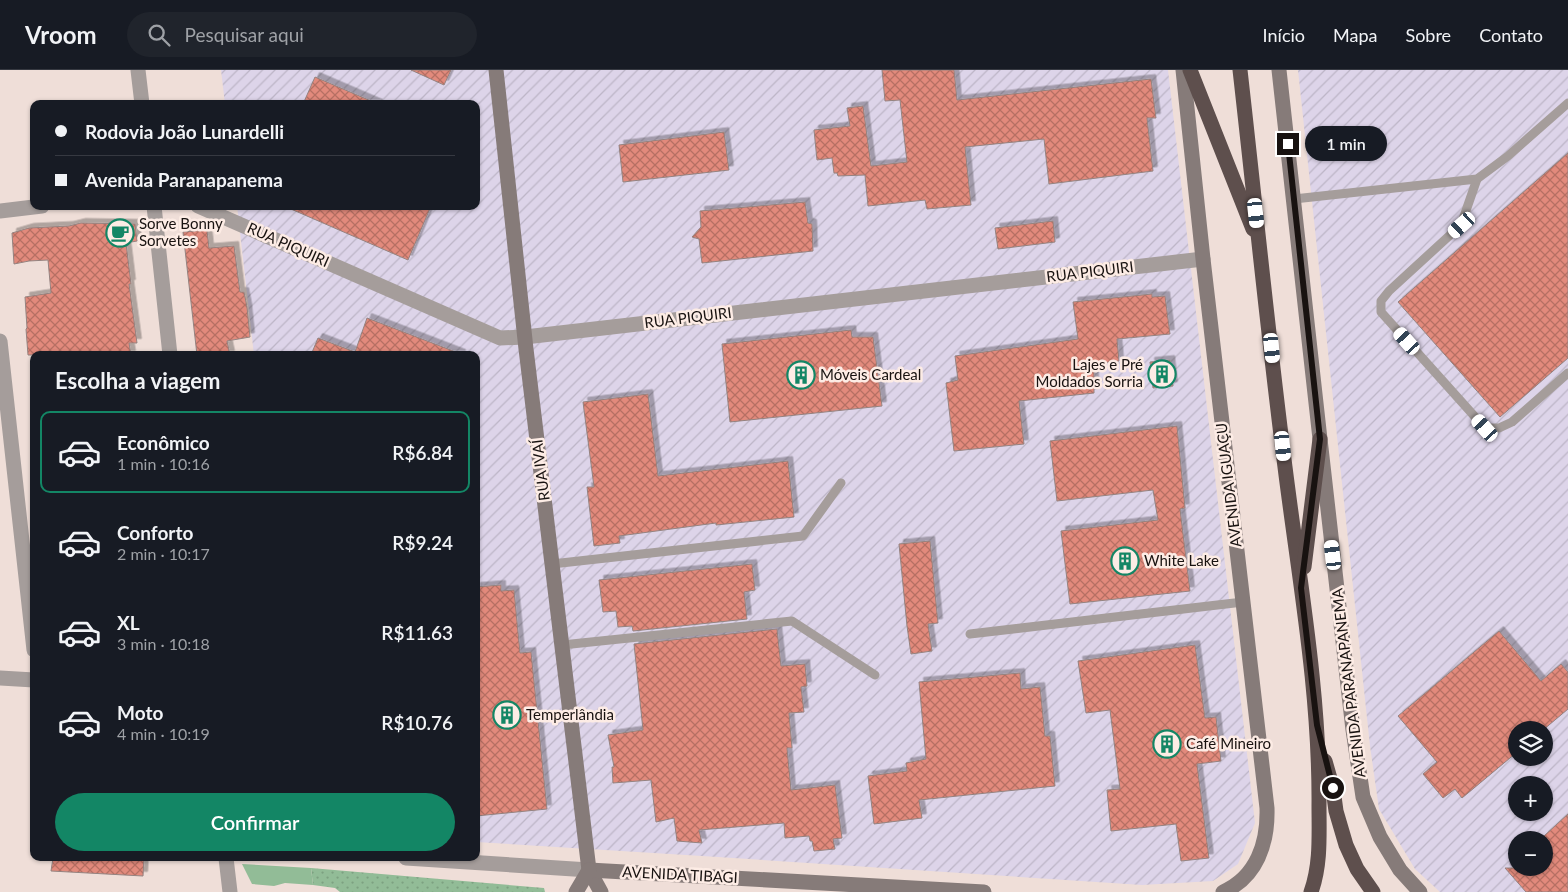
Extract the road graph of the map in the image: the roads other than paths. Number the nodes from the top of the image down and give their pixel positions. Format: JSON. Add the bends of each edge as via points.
{"nodes":[{"id":1,"x":138,"y":70,"type":"edge"},
{"id":2,"x":496,"y":70,"type":"edge"},
{"id":3,"x":1183,"y":70,"type":"edge"},
{"id":4,"x":1190,"y":70,"type":"edge"},
{"id":5,"x":1240,"y":70,"type":"edge"},
{"id":6,"x":1279,"y":70,"type":"edge"},
{"id":7,"x":142,"y":100,"type":"edge"},
{"id":8,"x":1568,"y":103,"type":"edge"},
{"id":9,"x":1477,"y":179,"type":"junction"},
{"id":10,"x":1294,"y":199,"type":"junction"},
{"id":11,"x":30,"y":207,"type":"edge"},
{"id":12,"x":154,"y":210,"type":"edge"},
{"id":13,"x":207,"y":210,"type":"edge"},
{"id":14,"x":0,"y":211,"type":"edge"},
{"id":15,"x":1261,"y":249,"type":"junction"},
{"id":16,"x":1202,"y":259,"type":"junction"},
{"id":17,"x":525,"y":337,"type":"junction"},
{"id":18,"x":0,"y":341,"type":"edge"},
{"id":19,"x":170,"y":351,"type":"edge"},
{"id":20,"x":1568,"y":373,"type":"edge"},
{"id":21,"x":1320,"y":439,"type":"junction"},
{"id":22,"x":841,"y":483,"type":"dead end"},
{"id":23,"x":552,"y":564,"type":"junction"},
{"id":24,"x":1301,"y":588,"type":"junction"},
{"id":25,"x":1243,"y":602,"type":"junction"},
{"id":26,"x":30,"y":614,"type":"edge"},
{"id":27,"x":970,"y":634,"type":"dead end"},
{"id":28,"x":562,"y":644,"type":"junction"},
{"id":29,"x":875,"y":675,"type":"dead end"},
{"id":30,"x":0,"y":678,"type":"edge"},
{"id":31,"x":30,"y":680,"type":"edge"},
{"id":32,"x":1317,"y":725,"type":"junction"},
{"id":33,"x":226,"y":861,"type":"edge"},
{"id":34,"x":463,"y":861,"type":"edge"},
{"id":35,"x":589,"y":870,"type":"junction"},
{"id":36,"x":1227,"y":890,"type":"edge"},
{"id":37,"x":230,"y":892,"type":"edge"},
{"id":38,"x":576,"y":892,"type":"edge"},
{"id":39,"x":601,"y":892,"type":"edge"},
{"id":40,"x":984,"y":892,"type":"edge"},
{"id":41,"x":1311,"y":892,"type":"edge"},
{"id":42,"x":1374,"y":892,"type":"edge"},
{"id":43,"x":1420,"y":892,"type":"edge"}],
"edges":[{"from":1,"to":7,"type":"street"},
{"from":2,"to":17,"type":"street","name":"RUA IVAÍ"},
{"from":3,"to":16,"type":"street","name":"AVENIDA IGUAÇU"},
{"from":4,"to":15,"type":"highway"},
{"from":5,"to":15,"type":"highway"},
{"from":6,"to":10,"type":"street","name":"AVENIDA PARANAPANEMA"},
{"from":8,"to":9,"type":"lane"},
{"from":9,"to":10,"type":"lane"},
{"from":9,"to":20,"type":"lane","via":[[1462,225],[1389,291],[1381,301],[1382,312],[1485,428],[1499,428],[1512,422]]},
{"from":10,"to":21,"type":"street","name":"AVENIDA PARANAPANEMA"},
{"from":11,"to":14,"type":"street"},
{"from":12,"to":19,"type":"street"},
{"from":13,"to":17,"type":"street","name":"RUA PIQUIRI","via":[[500,338]]},
{"from":15,"to":24,"type":"highway"},
{"from":16,"to":17,"type":"street","name":"RUA PIQUIRI"},
{"from":16,"to":25,"type":"street","name":"AVENIDA IGUAÇU"},
{"from":17,"to":23,"type":"street","name":"RUA IVAÍ"},
{"from":18,"to":26,"type":"street"},
{"from":21,"to":24,"type":"highway"},
{"from":21,"to":43,"type":"street","name":"AVENIDA PARANAPANEMA","via":[[1363,796],[1380,837],[1400,870]]},
{"from":22,"to":23,"type":"lane","via":[[803,536]]},
{"from":23,"to":28,"type":"street","name":"RUA IVAÍ"},
{"from":24,"to":32,"type":"highway"},
{"from":25,"to":27,"type":"lane"},
{"from":25,"to":36,"type":"street","name":"AVENIDA IGUAÇU","via":[[1267,826],[1256,863],[1246,877]]},
{"from":28,"to":29,"type":"lane","via":[[792,621]]},
{"from":28,"to":35,"type":"street","name":"RUA IVAÍ"},
{"from":30,"to":31,"type":"street"},
{"from":32,"to":41,"type":"highway","via":[[1319,842]]},
{"from":32,"to":42,"type":"highway","via":[[1346,844],[1357,869]]},
{"from":33,"to":37,"type":"street"},
{"from":34,"to":35,"type":"street","name":"AVENIDA TIBAGI"},
{"from":35,"to":38,"type":"street"},
{"from":35,"to":39,"type":"street","name":"RUA IVAÍ"},
{"from":35,"to":40,"type":"street","name":"AVENIDA TIBAGI"}]}
